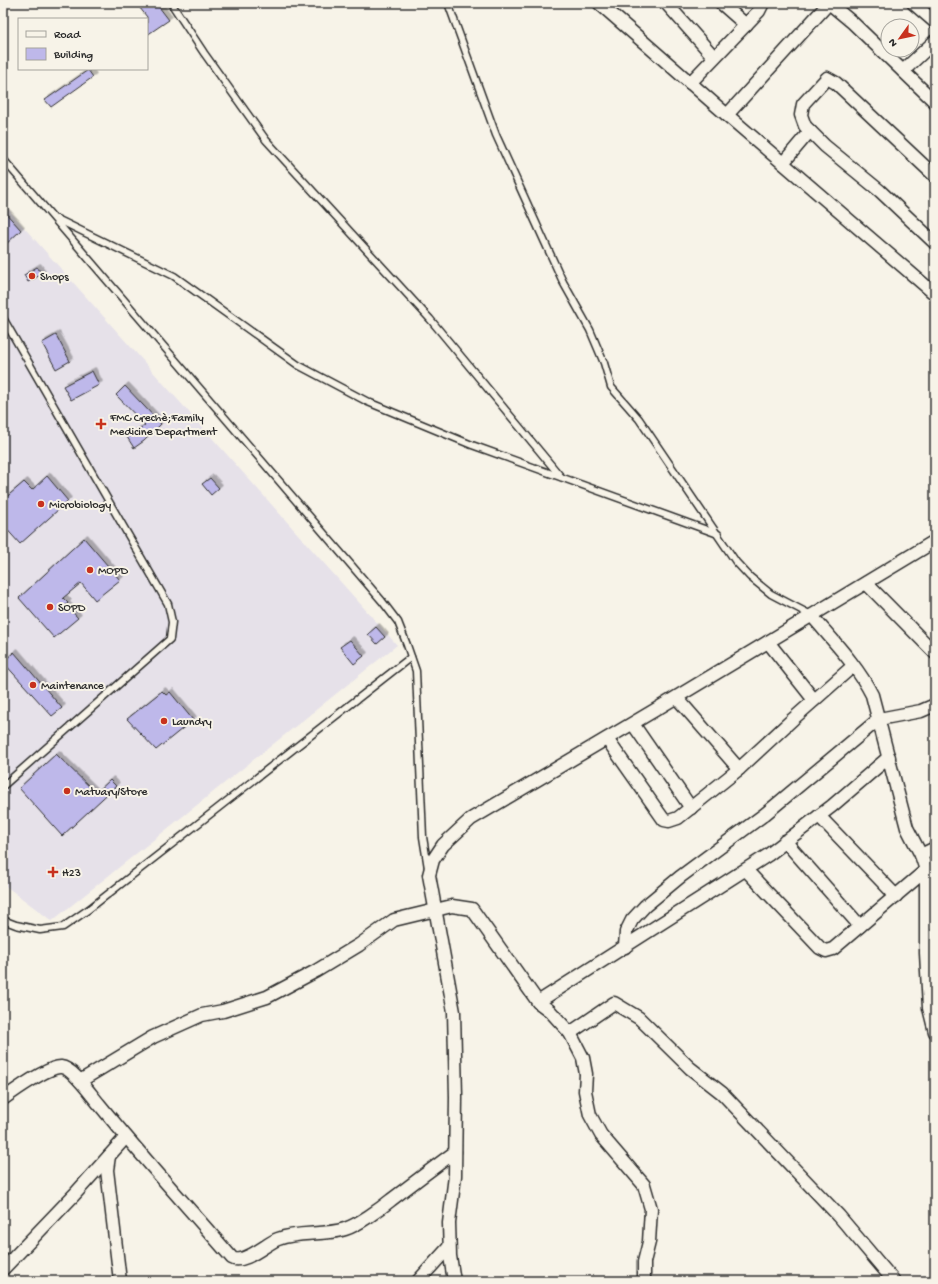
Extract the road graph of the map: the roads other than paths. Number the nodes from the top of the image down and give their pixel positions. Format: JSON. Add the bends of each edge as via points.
{"nodes":[{"id":1,"x":171,"y":3,"type":"edge"},
{"id":2,"x":448,"y":3,"type":"edge"},
{"id":3,"x":598,"y":3,"type":"edge"},
{"id":4,"x":666,"y":3,"type":"edge"},
{"id":5,"x":721,"y":3,"type":"edge"},
{"id":6,"x":763,"y":3,"type":"edge"},
{"id":7,"x":829,"y":3,"type":"edge"},
{"id":8,"x":913,"y":3,"type":"edge"},
{"id":9,"x":935,"y":22,"type":"edge"},
{"id":10,"x":746,"y":24,"type":"junction"},
{"id":11,"x":935,"y":41,"type":"edge"},
{"id":12,"x":714,"y":56,"type":"junction"},
{"id":13,"x":903,"y":71,"type":"junction"},
{"id":14,"x":690,"y":83,"type":"junction"},
{"id":15,"x":935,"y":102,"type":"edge"},
{"id":16,"x":727,"y":115,"type":"junction"},
{"id":17,"x":810,"y":131,"type":"junction"},
{"id":18,"x":3,"y":159,"type":"edge"},
{"id":19,"x":783,"y":162,"type":"junction"},
{"id":20,"x":935,"y":176,"type":"edge"},
{"id":21,"x":53,"y":217,"type":"junction"},
{"id":22,"x":935,"y":243,"type":"edge"},
{"id":23,"x":935,"y":294,"type":"edge"},
{"id":24,"x":3,"y":318,"type":"edge"},
{"id":25,"x":562,"y":479,"type":"junction"},
{"id":26,"x":718,"y":534,"type":"junction"},
{"id":27,"x":935,"y":541,"type":"edge"},
{"id":28,"x":866,"y":583,"type":"junction"},
{"id":29,"x":812,"y":616,"type":"junction"},
{"id":30,"x":768,"y":642,"type":"junction"},
{"id":31,"x":935,"y":653,"type":"edge"},
{"id":32,"x":411,"y":657,"type":"junction"},
{"id":33,"x":853,"y":666,"type":"junction"},
{"id":34,"x":677,"y":698,"type":"junction"},
{"id":35,"x":814,"y":700,"type":"junction"},
{"id":36,"x":935,"y":705,"type":"edge"},
{"id":37,"x":878,"y":719,"type":"junction"},
{"id":38,"x":633,"y":724,"type":"junction"},
{"id":39,"x":607,"y":739,"type":"junction"},
{"id":40,"x":889,"y":758,"type":"junction"},
{"id":41,"x":739,"y":769,"type":"junction"},
{"id":42,"x":3,"y":786,"type":"edge"},
{"id":43,"x":691,"y":808,"type":"junction"},
{"id":44,"x":819,"y":816,"type":"junction"},
{"id":45,"x":785,"y":841,"type":"junction"},
{"id":46,"x":935,"y":848,"type":"edge"},
{"id":47,"x":921,"y":855,"type":"junction"},
{"id":48,"x":746,"y":870,"type":"junction"},
{"id":49,"x":926,"y":870,"type":"junction"},
{"id":50,"x":429,"y":875,"type":"junction"},
{"id":51,"x":896,"y":896,"type":"junction"},
{"id":52,"x":435,"y":910,"type":"junction"},
{"id":53,"x":931,"y":910,"type":"edge"},
{"id":54,"x":3,"y":920,"type":"edge"},
{"id":55,"x":860,"y":926,"type":"junction"},
{"id":56,"x":625,"y":947,"type":"junction"},
{"id":57,"x":538,"y":1002,"type":"junction"},
{"id":58,"x":935,"y":1032,"type":"edge"},
{"id":59,"x":570,"y":1033,"type":"junction"},
{"id":60,"x":80,"y":1081,"type":"junction"},
{"id":61,"x":3,"y":1098,"type":"edge"},
{"id":62,"x":126,"y":1137,"type":"junction"},
{"id":63,"x":455,"y":1152,"type":"junction"},
{"id":64,"x":109,"y":1156,"type":"junction"},
{"id":65,"x":449,"y":1247,"type":"junction"},
{"id":66,"x":3,"y":1268,"type":"edge"},
{"id":67,"x":120,"y":1281,"type":"edge"},
{"id":68,"x":418,"y":1281,"type":"edge"},
{"id":69,"x":454,"y":1281,"type":"edge"},
{"id":70,"x":644,"y":1281,"type":"edge"},
{"id":71,"x":894,"y":1281,"type":"edge"}],
"edges":[{"from":1,"to":25,"type":"lane","via":[[266,140],[430,319]]},
{"from":2,"to":26,"type":"lane","via":[[496,135],[563,282],[590,330],[611,387],[639,419]]},
{"from":3,"to":14,"type":"street"},
{"from":4,"to":12,"type":"street"},
{"from":5,"to":10,"type":"street"},
{"from":6,"to":10,"type":"street"},
{"from":7,"to":13,"type":"street"},
{"from":7,"to":16,"type":"street"},
{"from":8,"to":9,"type":"street"},
{"from":10,"to":12,"type":"street"},
{"from":11,"to":13,"type":"street"},
{"from":12,"to":14,"type":"street"},
{"from":13,"to":15,"type":"street"},
{"from":14,"to":16,"type":"street"},
{"from":16,"to":19,"type":"street"},
{"from":17,"to":19,"type":"street"},
{"from":17,"to":20,"type":"street","via":[[805,126],[802,115],[803,104],[827,78],[836,83]]},
{"from":17,"to":22,"type":"street","via":[[880,191]]},
{"from":18,"to":21,"type":"lane"},
{"from":19,"to":23,"type":"street"},
{"from":21,"to":25,"type":"lane","via":[[174,276],[298,365],[368,402]]},
{"from":21,"to":32,"type":"lane","via":[[382,601],[398,622]]},
{"from":24,"to":42,"type":"lane","via":[[168,604],[172,622],[170,639]]},
{"from":25,"to":26,"type":"lane"},
{"from":26,"to":29,"type":"lane","via":[[736,562],[750,577],[772,594]]},
{"from":27,"to":28,"type":"street"},
{"from":28,"to":29,"type":"street"},
{"from":28,"to":31,"type":"street"},
{"from":29,"to":30,"type":"street"},
{"from":29,"to":33,"type":"street"},
{"from":30,"to":34,"type":"street"},
{"from":30,"to":35,"type":"street"},
{"from":32,"to":50,"type":"lane","via":[[416,671],[423,837]]},
{"from":32,"to":54,"type":"lane","via":[[89,909],[62,927],[40,930]]},
{"from":33,"to":35,"type":"street"},
{"from":33,"to":37,"type":"street","via":[[872,696]]},
{"from":34,"to":38,"type":"street"},
{"from":34,"to":41,"type":"street"},
{"from":35,"to":41,"type":"street"},
{"from":36,"to":37,"type":"street","via":[[921,711]]},
{"from":37,"to":40,"type":"street"},
{"from":37,"to":56,"type":"street","via":[[765,814],[645,906],[632,920],[626,932]]},
{"from":38,"to":39,"type":"street"},
{"from":38,"to":43,"type":"street"},
{"from":39,"to":43,"type":"street","via":[[664,820],[678,818]]},
{"from":39,"to":50,"type":"street","via":[[471,819],[443,846],[433,860]]},
{"from":40,"to":44,"type":"street"},
{"from":40,"to":47,"type":"street","via":[[907,828]]},
{"from":41,"to":43,"type":"street"},
{"from":44,"to":45,"type":"street"},
{"from":44,"to":51,"type":"street"},
{"from":45,"to":48,"type":"street"},
{"from":45,"to":55,"type":"street"},
{"from":46,"to":47,"type":"street"},
{"from":47,"to":49,"type":"street"},
{"from":48,"to":55,"type":"street","via":[[820,948],[826,951],[833,950]]},
{"from":48,"to":56,"type":"street"},
{"from":49,"to":51,"type":"street"},
{"from":49,"to":53,"type":"street"},
{"from":50,"to":52,"type":"street"},
{"from":51,"to":55,"type":"street"},
{"from":52,"to":57,"type":"street","via":[[452,906],[472,908]]},
{"from":52,"to":60,"type":"street","via":[[394,920],[358,946],[274,993],[223,1011],[202,1014],[152,1037]]},
{"from":52,"to":63,"type":"street","via":[[454,1012]]},
{"from":53,"to":58,"type":"street","via":[[926,953],[929,1008]]},
{"from":56,"to":57,"type":"street"},
{"from":57,"to":59,"type":"street","via":[[550,1010]]},
{"from":59,"to":70,"type":"street","via":[[583,1058],[586,1074],[585,1091],[590,1115],[601,1135],[644,1185],[650,1209]]},
{"from":59,"to":71,"type":"street","via":[[614,1003],[639,1018],[690,1068],[722,1093],[839,1216]]},
{"from":60,"to":61,"type":"street","via":[[68,1070],[61,1067],[52,1068]]},
{"from":60,"to":62,"type":"street"},
{"from":62,"to":63,"type":"street","via":[[235,1260],[254,1253],[278,1239],[346,1229],[373,1214]]},
{"from":62,"to":64,"type":"street"},
{"from":63,"to":65,"type":"street","via":[[455,1176],[448,1223]]},
{"from":64,"to":66,"type":"street"},
{"from":64,"to":67,"type":"street","via":[[107,1170]]},
{"from":65,"to":68,"type":"street"},
{"from":65,"to":69,"type":"street"}]}
